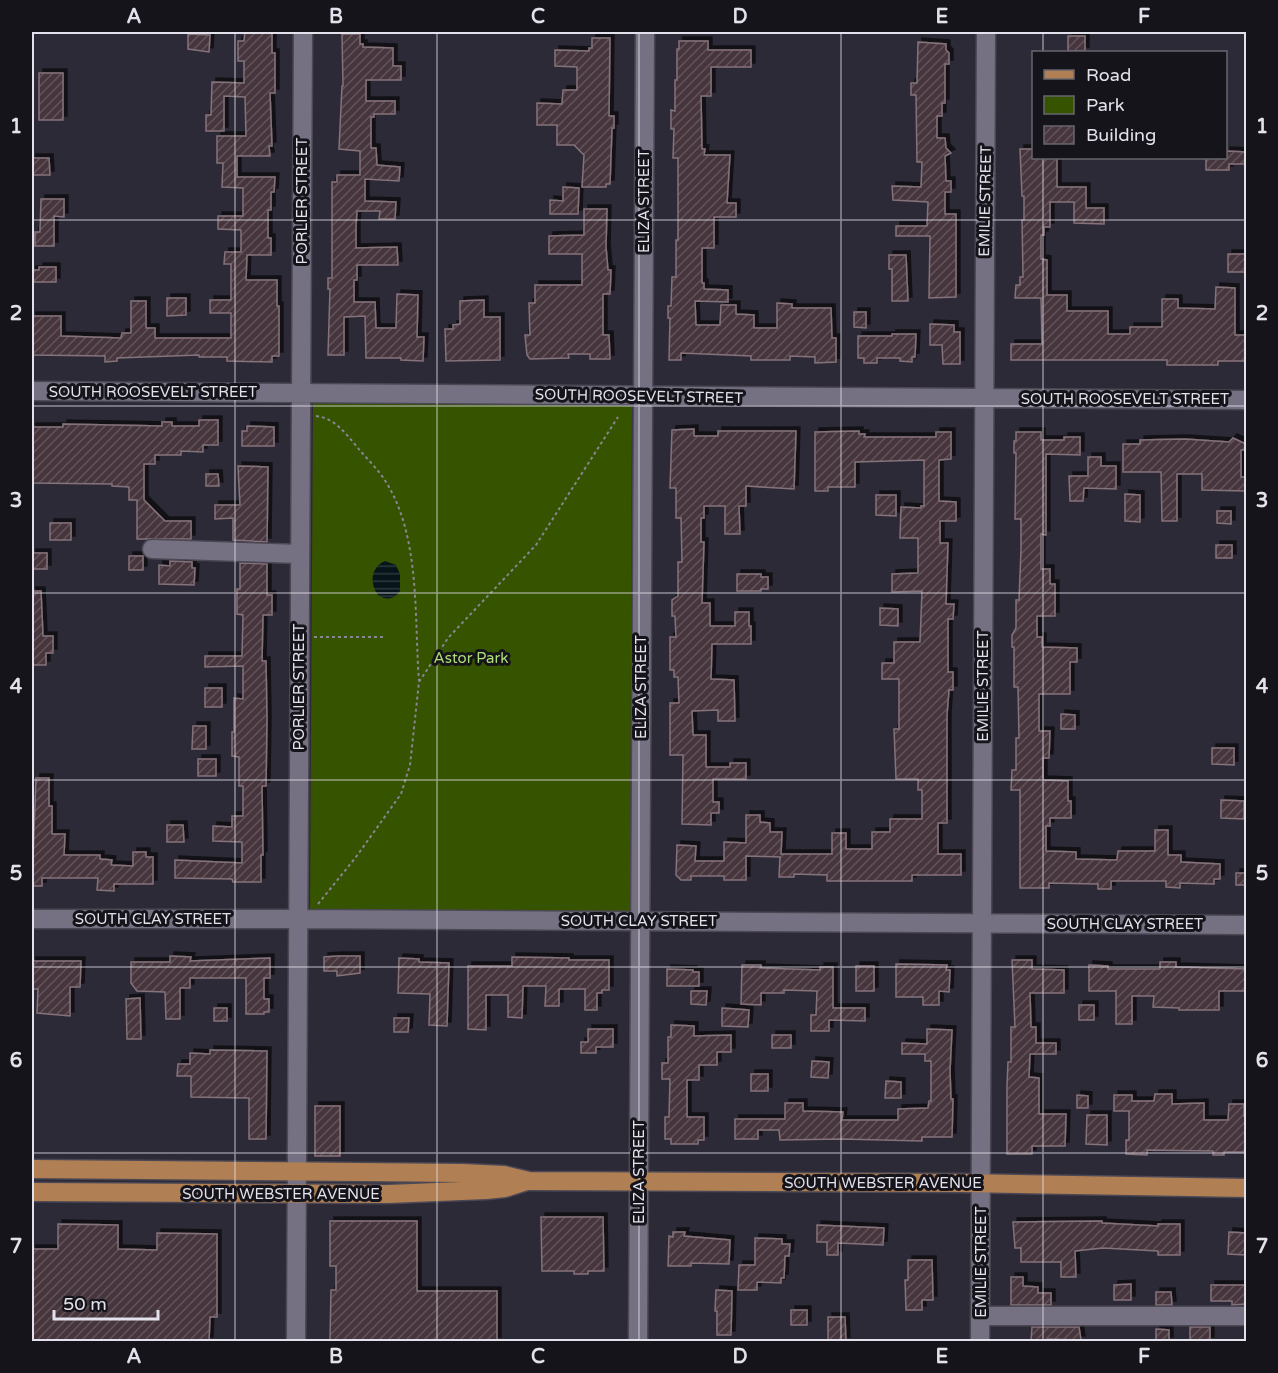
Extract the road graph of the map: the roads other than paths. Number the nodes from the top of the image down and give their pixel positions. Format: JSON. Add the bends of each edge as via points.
{"nodes":[{"id":1,"x":303,"y":32,"type":"edge"},
{"id":2,"x":645,"y":32,"type":"edge"},
{"id":3,"x":986,"y":32,"type":"edge"},
{"id":4,"x":32,"y":391,"type":"edge"},
{"id":5,"x":301,"y":393,"type":"junction"},
{"id":6,"x":643,"y":396,"type":"junction"},
{"id":7,"x":983,"y":398,"type":"junction"},
{"id":8,"x":1246,"y":400,"type":"edge"},
{"id":9,"x":152,"y":549,"type":"dead end"},
{"id":10,"x":300,"y":554,"type":"junction"},
{"id":11,"x":305,"y":914,"type":"junction"},
{"id":12,"x":32,"y":919,"type":"edge"},
{"id":13,"x":640,"y":921,"type":"junction"},
{"id":14,"x":982,"y":923,"type":"junction"},
{"id":15,"x":1246,"y":925,"type":"edge"},
{"id":16,"x":32,"y":1168,"type":"edge"},
{"id":17,"x":296,"y":1172,"type":"junction"},
{"id":18,"x":529,"y":1181,"type":"junction"},
{"id":19,"x":639,"y":1181,"type":"junction"},
{"id":20,"x":981,"y":1183,"type":"junction"},
{"id":21,"x":1243,"y":1186,"type":"edge"},
{"id":22,"x":32,"y":1192,"type":"edge"},
{"id":23,"x":296,"y":1194,"type":"junction"},
{"id":24,"x":980,"y":1316,"type":"junction"},
{"id":25,"x":1246,"y":1316,"type":"edge"},
{"id":26,"x":296,"y":1341,"type":"edge"},
{"id":27,"x":638,"y":1341,"type":"edge"},
{"id":28,"x":980,"y":1341,"type":"edge"}],
"edges":[{"from":1,"to":5,"type":"street","name":"PORLIER STREET"},
{"from":2,"to":6,"type":"street","name":"ELIZA STREET"},
{"from":3,"to":7,"type":"street","name":"EMILIE STREET"},
{"from":4,"to":5,"type":"street","name":"SOUTH ROOSEVELT STREET"},
{"from":5,"to":6,"type":"street","name":"SOUTH ROOSEVELT STREET"},
{"from":5,"to":10,"type":"street","name":"PORLIER STREET"},
{"from":6,"to":7,"type":"street","name":"SOUTH ROOSEVELT STREET"},
{"from":6,"to":13,"type":"street","name":"ELIZA STREET"},
{"from":7,"to":8,"type":"street","name":"SOUTH ROOSEVELT STREET"},
{"from":7,"to":14,"type":"street","name":"EMILIE STREET"},
{"from":9,"to":10,"type":"street"},
{"from":10,"to":11,"type":"street","name":"PORLIER STREET"},
{"from":11,"to":12,"type":"street","name":"SOUTH CLAY STREET"},
{"from":11,"to":13,"type":"street","name":"SOUTH CLAY STREET"},
{"from":11,"to":17,"type":"street","name":"PORLIER STREET"},
{"from":13,"to":14,"type":"street","name":"SOUTH CLAY STREET"},
{"from":13,"to":19,"type":"street","name":"ELIZA STREET"},
{"from":14,"to":15,"type":"street","name":"SOUTH CLAY STREET"},
{"from":14,"to":20,"type":"street","name":"EMILIE STREET"},
{"from":16,"to":17,"type":"main road","name":"SOUTH WEBSTER AVENUE"},
{"from":17,"to":18,"type":"main road","name":"SOUTH WEBSTER AVENUE","via":[[504,1174]]},
{"from":17,"to":23,"type":"street","name":"PORLIER STREET"},
{"from":18,"to":19,"type":"main road","name":"SOUTH WEBSTER AVENUE"},
{"from":18,"to":23,"type":"main road","name":"SOUTH WEBSTER AVENUE","via":[[486,1190]]},
{"from":19,"to":20,"type":"main road","name":"SOUTH WEBSTER AVENUE"},
{"from":19,"to":27,"type":"street","name":"ELIZA STREET"},
{"from":20,"to":21,"type":"main road","name":"SOUTH WEBSTER AVENUE"},
{"from":20,"to":24,"type":"street","name":"EMILIE STREET"},
{"from":22,"to":23,"type":"main road","name":"SOUTH WEBSTER AVENUE"},
{"from":23,"to":26,"type":"street","name":"PORLIER STREET"},
{"from":24,"to":25,"type":"street"},
{"from":24,"to":28,"type":"street","name":"EMILIE STREET"}]}
